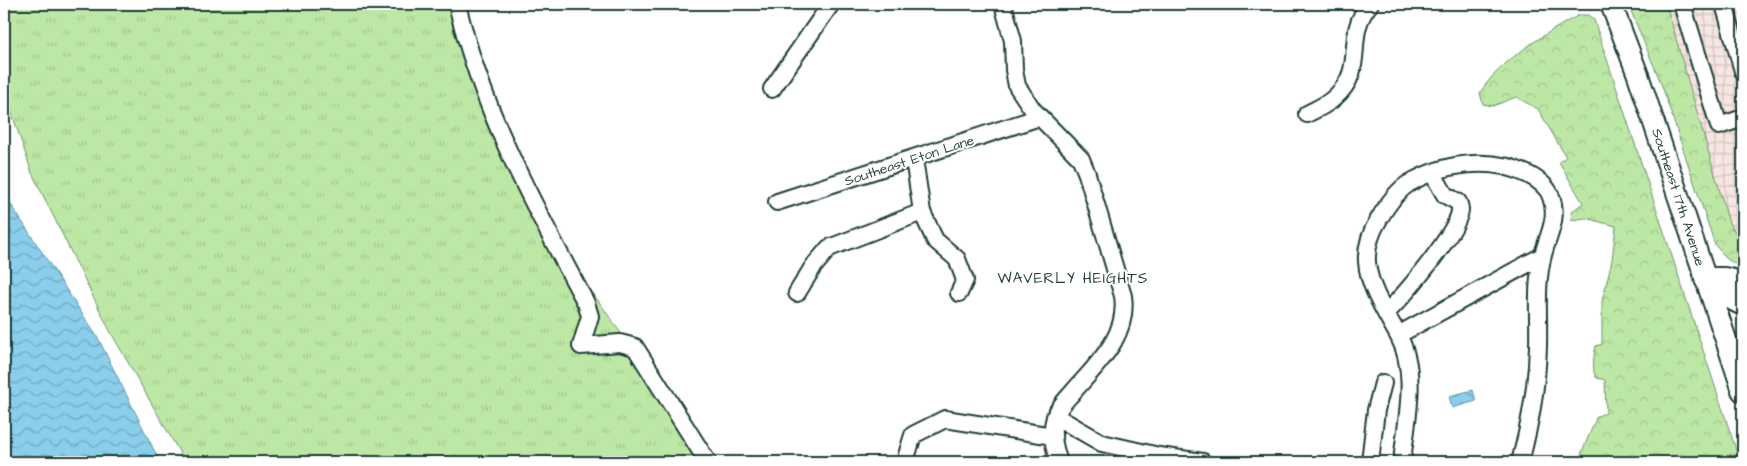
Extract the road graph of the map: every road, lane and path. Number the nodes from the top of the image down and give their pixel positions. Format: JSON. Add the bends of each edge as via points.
{"nodes":[{"id":1,"x":457,"y":4,"type":"edge"},
{"id":2,"x":831,"y":4,"type":"edge"},
{"id":3,"x":1004,"y":4,"type":"edge"},
{"id":4,"x":1370,"y":4,"type":"edge"},
{"id":5,"x":1611,"y":4,"type":"edge"},
{"id":6,"x":1682,"y":4,"type":"edge"},
{"id":7,"x":1724,"y":4,"type":"edge"},
{"id":8,"x":1743,"y":71,"type":"edge"},
{"id":9,"x":772,"y":89,"type":"dead end"},
{"id":10,"x":1307,"y":114,"type":"dead end"},
{"id":11,"x":1040,"y":117,"type":"junction"},
{"id":12,"x":1742,"y":122,"type":"edge"},
{"id":13,"x":914,"y":159,"type":"junction"},
{"id":14,"x":1433,"y":174,"type":"junction"},
{"id":15,"x":777,"y":202,"type":"dead end"},
{"id":16,"x":922,"y":212,"type":"junction"},
{"id":17,"x":1542,"y":256,"type":"junction"},
{"id":18,"x":1706,"y":279,"type":"junction"},
{"id":19,"x":1743,"y":283,"type":"edge"},
{"id":20,"x":797,"y":293,"type":"dead end"},
{"id":21,"x":958,"y":293,"type":"dead end"},
{"id":22,"x":1743,"y":304,"type":"edge"},
{"id":23,"x":1386,"y":313,"type":"junction"},
{"id":24,"x":1398,"y":335,"type":"junction"},
{"id":25,"x":1383,"y":383,"type":"dead end"},
{"id":26,"x":1743,"y":390,"type":"edge"},
{"id":27,"x":1055,"y":416,"type":"junction"},
{"id":28,"x":1053,"y":436,"type":"junction"},
{"id":29,"x":907,"y":455,"type":"dead end"},
{"id":30,"x":707,"y":461,"type":"edge"},
{"id":31,"x":1059,"y":462,"type":"edge"},
{"id":32,"x":1203,"y":462,"type":"edge"},
{"id":33,"x":1370,"y":462,"type":"edge"},
{"id":34,"x":1402,"y":462,"type":"edge"},
{"id":35,"x":1520,"y":462,"type":"edge"}],
"edges":[{"from":1,"to":30,"type":"street","via":[[465,39],[496,125],[515,168],[586,302],[590,316],[581,346],[620,344],[635,347]]},
{"from":2,"to":9,"type":"street"},
{"from":3,"to":11,"type":"street","via":[[1011,28],[1017,86]]},
{"from":4,"to":10,"type":"street","via":[[1358,22],[1353,73],[1347,85],[1333,99]]},
{"from":5,"to":18,"type":"main road","name":"Southeast 17th Avenue"},
{"from":6,"to":12,"type":"street","via":[[1719,126]]},
{"from":7,"to":8,"type":"street"},
{"from":11,"to":13,"type":"street","name":"Southeast Eton Lane"},
{"from":11,"to":27,"type":"street","via":[[1080,160],[1087,174],[1125,309],[1123,323],[1110,347]]},
{"from":13,"to":15,"type":"street","name":"Southeast Eton Lane"},
{"from":13,"to":16,"type":"street"},
{"from":14,"to":17,"type":"street","via":[[1465,164],[1489,164],[1512,166],[1541,182],[1551,196],[1555,215]]},
{"from":14,"to":23,"type":"street","via":[[1406,185],[1383,212],[1368,244],[1371,280]]},
{"from":14,"to":23,"type":"street","via":[[1445,195],[1458,202],[1461,210],[1453,230],[1402,298]]},
{"from":16,"to":20,"type":"street","via":[[829,248]]},
{"from":16,"to":21,"type":"street","via":[[935,240],[957,259],[965,280]]},
{"from":17,"to":24,"type":"street"},
{"from":17,"to":35,"type":"street","via":[[1534,392]]},
{"from":18,"to":19,"type":"highway"},
{"from":18,"to":22,"type":"highway"},
{"from":18,"to":26,"type":"main road","name":"Southeast 17th Avenue"},
{"from":23,"to":24,"type":"street"},
{"from":24,"to":34,"type":"street","via":[[1406,348],[1410,373]]},
{"from":25,"to":33,"type":"street","via":[[1376,410]]},
{"from":27,"to":28,"type":"street"},
{"from":27,"to":32,"type":"street","via":[[1102,443]]},
{"from":28,"to":29,"type":"street","via":[[945,419],[912,435]]},
{"from":28,"to":31,"type":"street"}]}
